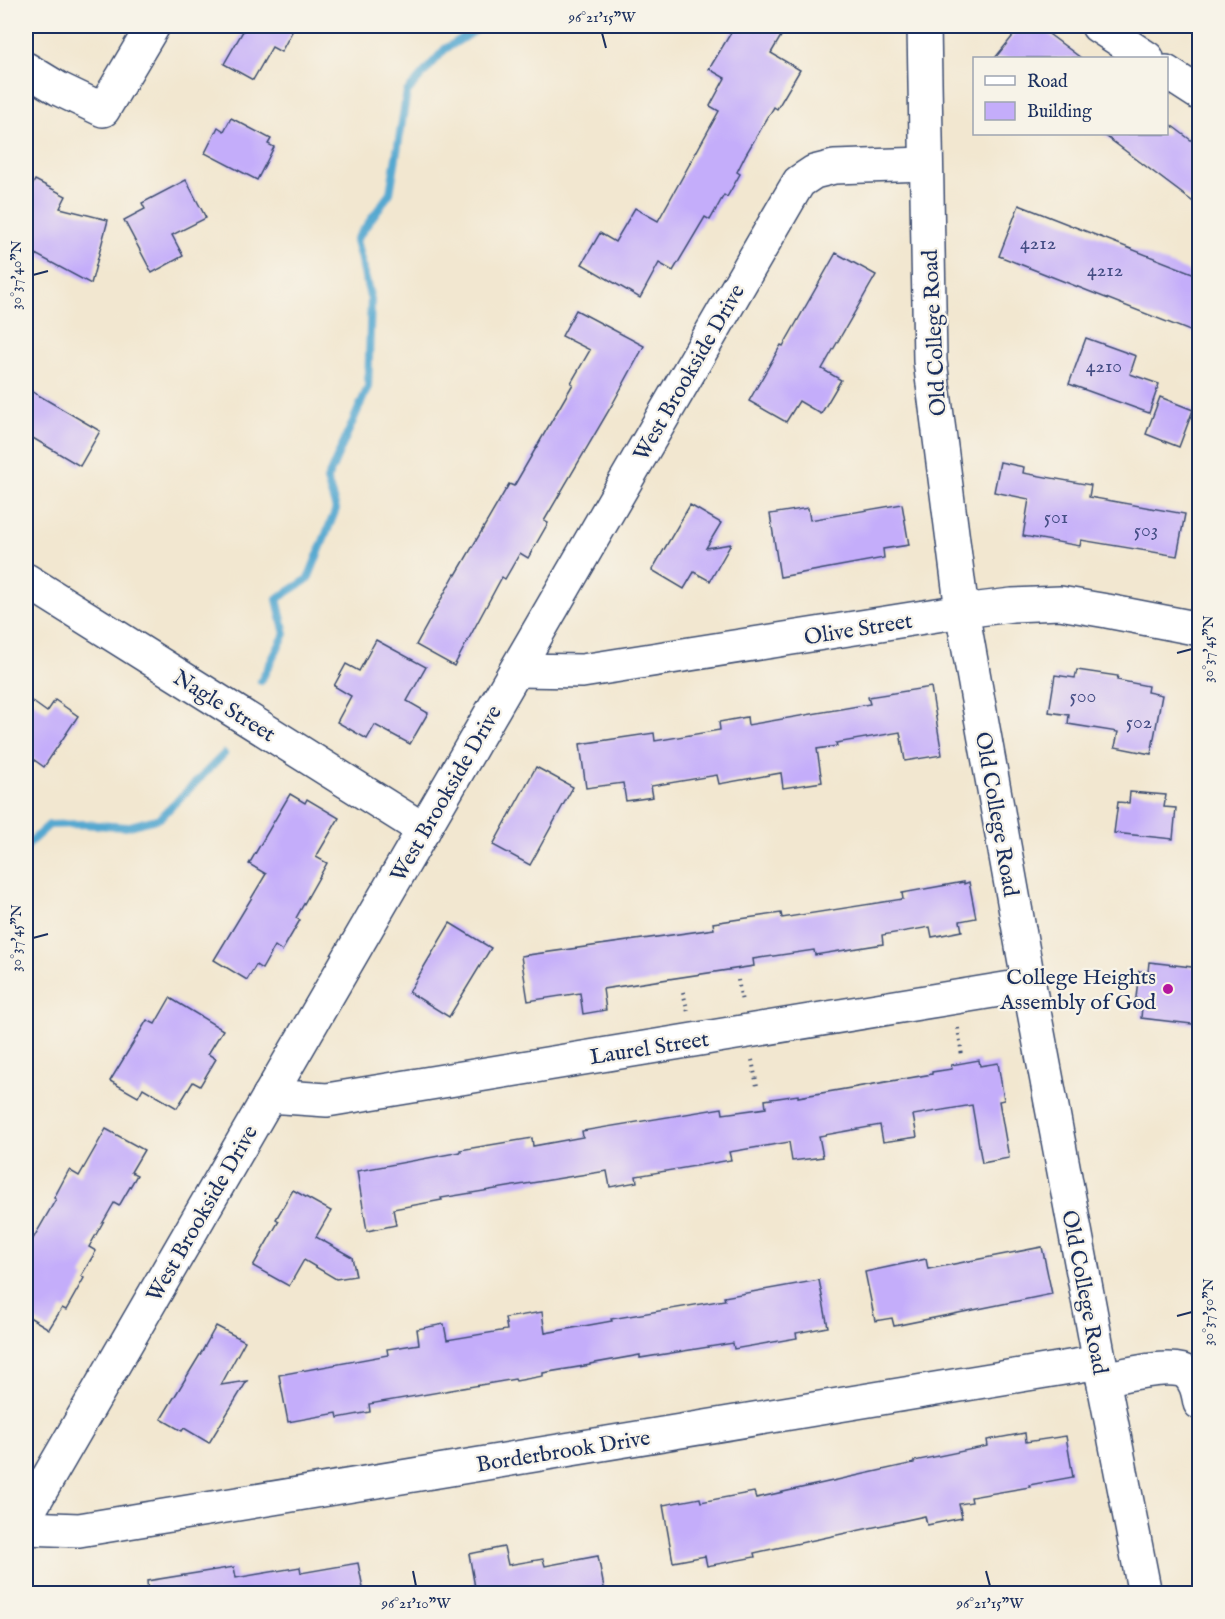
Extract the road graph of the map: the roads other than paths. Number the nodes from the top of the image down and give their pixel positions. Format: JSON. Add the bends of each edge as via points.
{"nodes":[{"id":1,"x":153,"y":26,"type":"edge"},
{"id":2,"x":924,"y":26,"type":"edge"},
{"id":3,"x":1098,"y":26,"type":"edge"},
{"id":4,"x":1145,"y":57,"type":"edge"},
{"id":5,"x":26,"y":69,"type":"edge"},
{"id":6,"x":1168,"y":73,"type":"edge"},
{"id":7,"x":1200,"y":94,"type":"edge"},
{"id":8,"x":926,"y":164,"type":"junction"},
{"id":9,"x":26,"y":580,"type":"edge"},
{"id":10,"x":962,"y":611,"type":"junction"},
{"id":11,"x":1200,"y":628,"type":"edge"},
{"id":12,"x":517,"y":670,"type":"junction"},
{"id":13,"x":424,"y":830,"type":"junction"},
{"id":14,"x":1029,"y":985,"type":"junction"},
{"id":15,"x":269,"y":1096,"type":"junction"},
{"id":16,"x":1101,"y":1370,"type":"junction"},
{"id":17,"x":1200,"y":1403,"type":"edge"},
{"id":18,"x":26,"y":1516,"type":"edge"},
{"id":19,"x":26,"y":1528,"type":"edge"},
{"id":20,"x":1145,"y":1593,"type":"edge"}],
"edges":[{"from":1,"to":5,"type":"street","via":[[104,110]]},
{"from":2,"to":8,"type":"street","name":"Old College Road"},
{"from":3,"to":4,"type":"street"},
{"from":6,"to":7,"type":"street"},
{"from":8,"to":10,"type":"street","name":"Old College Road","via":[[930,361]]},
{"from":8,"to":12,"type":"street","name":"West Brookside Drive","via":[[834,167],[814,172],[799,183]]},
{"from":9,"to":13,"type":"street","name":"Nagle Street"},
{"from":10,"to":11,"type":"street","name":"Olive Street","via":[[1060,603]]},
{"from":10,"to":12,"type":"street","name":"Olive Street","via":[[582,671]]},
{"from":10,"to":14,"type":"street","name":"Old College Road"},
{"from":12,"to":13,"type":"street","name":"West Brookside Drive"},
{"from":13,"to":15,"type":"street","name":"West Brookside Drive"},
{"from":14,"to":15,"type":"street","name":"Laurel Street","via":[[327,1100]]},
{"from":14,"to":16,"type":"street","name":"Old College Road"},
{"from":15,"to":18,"type":"street","name":"West Brookside Drive"},
{"from":16,"to":17,"type":"street","name":"Borderbrook Drive","via":[[1182,1370],[1193,1381]]},
{"from":16,"to":19,"type":"street","name":"Borderbrook Drive","via":[[79,1530]]},
{"from":16,"to":20,"type":"street","name":"Old College Road"}]}
